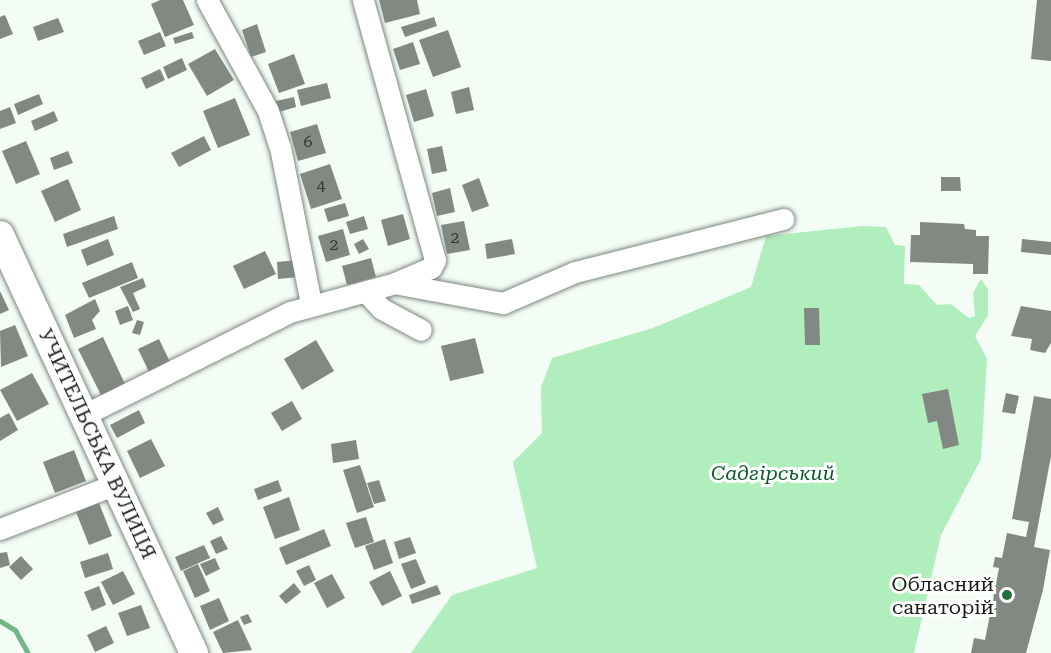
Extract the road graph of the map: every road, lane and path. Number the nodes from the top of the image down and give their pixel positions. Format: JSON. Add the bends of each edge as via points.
{"nodes":[{"id":1,"x":207,"y":0,"type":"edge"},
{"id":2,"x":363,"y":0,"type":"edge"},
{"id":3,"x":783,"y":219,"type":"dead end"},
{"id":4,"x":0,"y":235,"type":"edge"},
{"id":5,"x":395,"y":283,"type":"junction"},
{"id":6,"x":366,"y":292,"type":"junction"},
{"id":7,"x":311,"y":304,"type":"junction"},
{"id":8,"x":421,"y":330,"type":"dead end"},
{"id":9,"x":84,"y":415,"type":"junction"},
{"id":10,"x":116,"y":484,"type":"junction"},
{"id":11,"x":0,"y":529,"type":"edge"},
{"id":12,"x":194,"y":653,"type":"edge"}],
"edges":[{"from":1,"to":7,"type":"street","via":[[268,111],[280,147]]},
{"from":2,"to":5,"type":"street","via":[[435,260],[420,275]]},
{"from":3,"to":5,"type":"street","via":[[575,272],[503,303]]},
{"from":4,"to":9,"type":"main road","name":"УЧИТЕЛЬСЬКА ВУЛИЦЯ"},
{"from":5,"to":6,"type":"street"},
{"from":6,"to":7,"type":"street"},
{"from":6,"to":8,"type":"street","via":[[382,309]]},
{"from":7,"to":9,"type":"street"},
{"from":9,"to":10,"type":"main road","name":"УЧИТЕЛЬСЬКА ВУЛИЦЯ"},
{"from":10,"to":11,"type":"street"},
{"from":10,"to":12,"type":"main road","name":"УЧИТЕЛЬСЬКА ВУЛИЦЯ"}]}
